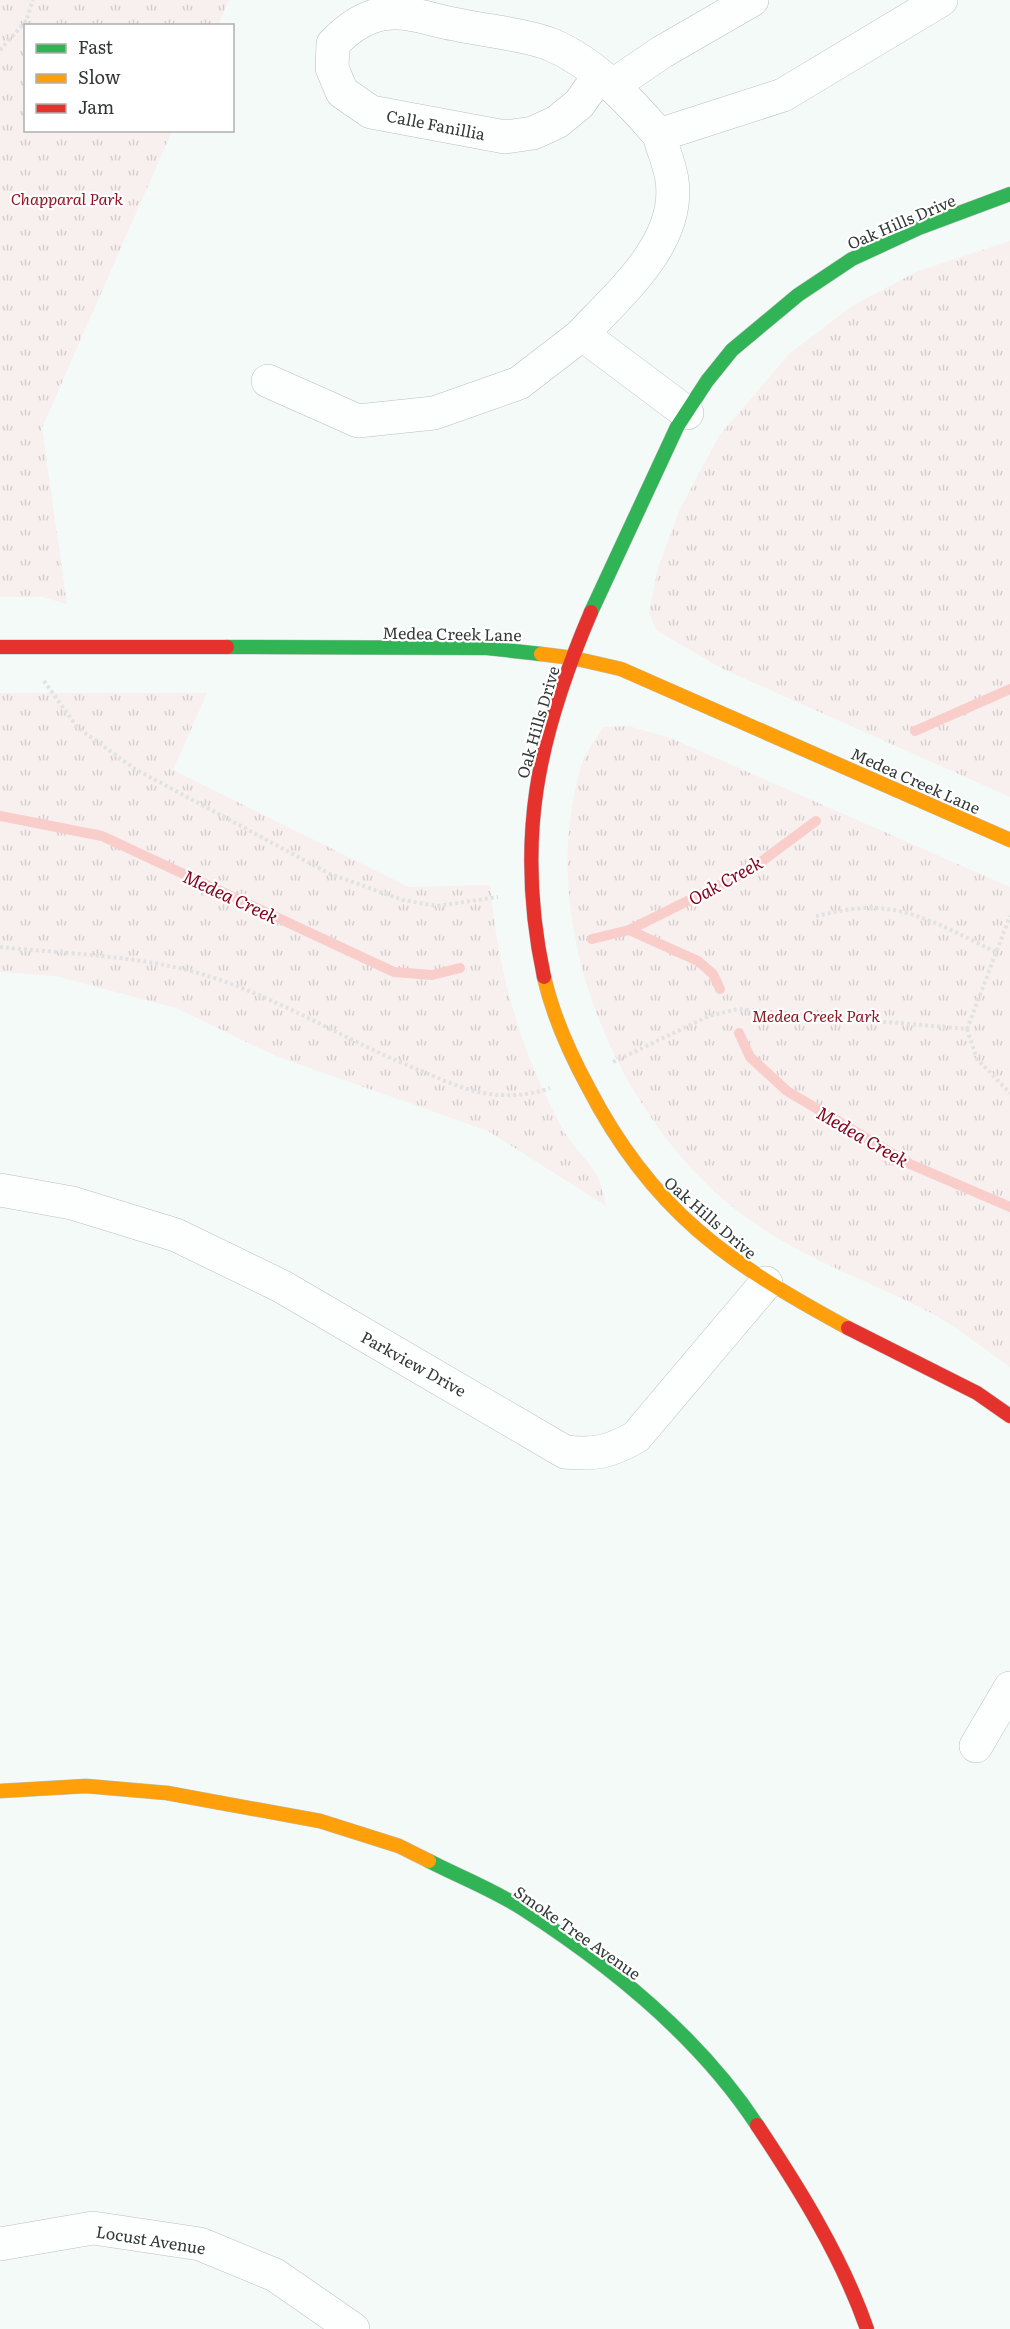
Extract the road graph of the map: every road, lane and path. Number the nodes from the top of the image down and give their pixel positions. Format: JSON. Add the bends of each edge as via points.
{"nodes":[{"id":1,"x":33,"y":0,"type":"edge"},
{"id":2,"x":752,"y":0,"type":"edge"},
{"id":3,"x":941,"y":0,"type":"edge"},
{"id":4,"x":0,"y":50,"type":"edge"},
{"id":5,"x":605,"y":81,"type":"junction"},
{"id":6,"x":659,"y":135,"type":"junction"},
{"id":7,"x":1010,"y":194,"type":"edge"},
{"id":8,"x":580,"y":336,"type":"junction"},
{"id":9,"x":268,"y":381,"type":"dead end"},
{"id":10,"x":687,"y":414,"type":"junction"},
{"id":11,"x":0,"y":647,"type":"edge"},
{"id":12,"x":48,"y":648,"type":"junction"},
{"id":13,"x":573,"y":658,"type":"junction"},
{"id":14,"x":1010,"y":840,"type":"edge"},
{"id":15,"x":529,"y":893,"type":"junction"},
{"id":16,"x":816,"y":916,"type":"dead end"},
{"id":17,"x":1010,"y":916,"type":"edge"},
{"id":18,"x":0,"y":947,"type":"edge"},
{"id":19,"x":996,"y":952,"type":"junction"},
{"id":20,"x":967,"y":1029,"type":"junction"},
{"id":21,"x":611,"y":1063,"type":"dead end"},
{"id":22,"x":552,"y":1087,"type":"dead end"},
{"id":23,"x":1010,"y":1093,"type":"edge"},
{"id":24,"x":0,"y":1190,"type":"edge"},
{"id":25,"x":766,"y":1283,"type":"junction"},
{"id":26,"x":1010,"y":1416,"type":"edge"},
{"id":27,"x":1010,"y":1688,"type":"edge"},
{"id":28,"x":976,"y":1746,"type":"dead end"},
{"id":29,"x":0,"y":1791,"type":"edge"},
{"id":30,"x":0,"y":2244,"type":"edge"},
{"id":31,"x":353,"y":2329,"type":"edge"},
{"id":32,"x":867,"y":2329,"type":"edge"}],
"edges":[{"from":1,"to":4,"type":"path","via":[[26,21]]},
{"from":2,"to":5,"type":"street"},
{"from":3,"to":6,"type":"street","via":[[783,95]]},
{"from":5,"to":5,"type":"street","name":"Calle Fanillia","via":[[551,44],[395,13],[351,26],[333,44],[332,68],[342,93],[371,112],[505,137],[533,133],[557,122]]},
{"from":5,"to":6,"type":"street","name":"Calle Fanillia"},
{"from":6,"to":8,"type":"street","via":[[672,181],[669,223],[641,271]]},
{"from":7,"to":10,"type":"street","name":"Oak Hills Drive","via":[[865,251],[800,291],[725,358]]},
{"from":8,"to":9,"type":"street","via":[[519,383],[434,413],[358,421]]},
{"from":8,"to":10,"type":"street"},
{"from":10,"to":13,"type":"street","name":"Oak Hills Drive","via":[[663,453]]},
{"from":11,"to":12,"type":"street","name":"Medea Creek Lane"},
{"from":12,"to":13,"type":"street","name":"Medea Creek Lane","via":[[487,648]]},
{"from":12,"to":15,"type":"path","via":[[44,681],[77,727],[135,769],[330,874],[403,900],[437,906]]},
{"from":13,"to":14,"type":"street","name":"Medea Creek Lane","via":[[621,669]]},
{"from":13,"to":15,"type":"street","name":"Oak Hills Drive","via":[[538,771],[530,832]]},
{"from":15,"to":25,"type":"street","name":"Oak Hills Drive","via":[[544,982],[561,1033],[580,1076],[621,1147],[678,1214]]},
{"from":16,"to":19,"type":"path","via":[[861,908],[894,909]]},
{"from":17,"to":19,"type":"path"},
{"from":18,"to":22,"type":"path","via":[[144,961],[195,972],[233,983],[397,1061],[481,1092],[535,1094]]},
{"from":19,"to":20,"type":"path"},
{"from":20,"to":21,"type":"path","via":[[738,1010],[710,1016]]},
{"from":20,"to":23,"type":"path","via":[[977,1059]]},
{"from":24,"to":25,"type":"street","name":"Parkview Drive","via":[[72,1203],[176,1235],[281,1286],[565,1452],[592,1454],[614,1449],[636,1437]]},
{"from":25,"to":26,"type":"street","name":"Oak Hills Drive","via":[[977,1393]]},
{"from":27,"to":28,"type":"street"},
{"from":29,"to":32,"type":"street","name":"Smoke Tree Avenue","via":[[86,1786],[168,1793],[320,1821],[399,1846],[522,1908],[615,1976],[676,2027],[735,2091],[789,2173],[855,2294]]},
{"from":30,"to":31,"type":"street","name":"Locust Avenue","via":[[93,2228],[200,2244],[275,2275]]}]}
